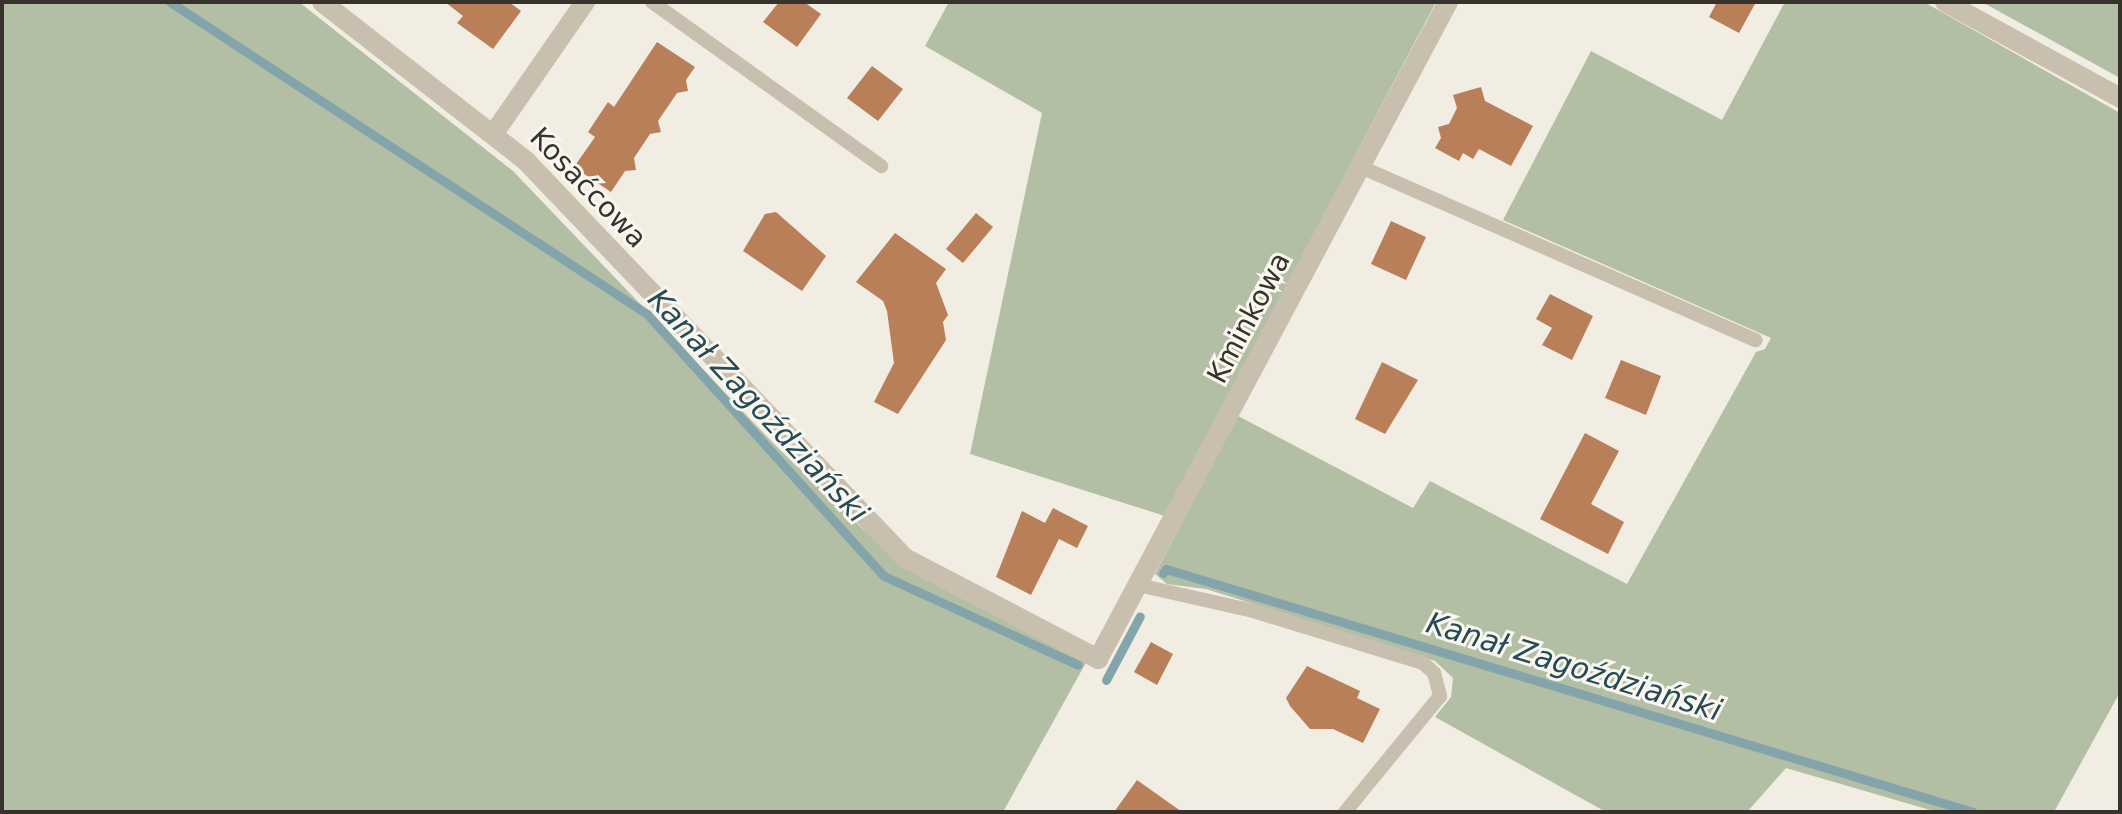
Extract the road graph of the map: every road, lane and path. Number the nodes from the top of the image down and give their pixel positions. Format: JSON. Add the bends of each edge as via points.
{"nodes":[{"id":1,"x":322,"y":2,"type":"edge"},
{"id":2,"x":585,"y":2,"type":"edge"},
{"id":3,"x":652,"y":2,"type":"edge"},
{"id":4,"x":1448,"y":2,"type":"edge"},
{"id":5,"x":1945,"y":2,"type":"edge"},
{"id":6,"x":2120,"y":98,"type":"edge"},
{"id":7,"x":494,"y":133,"type":"junction"},
{"id":8,"x":881,"y":166,"type":"dead end"},
{"id":9,"x":1361,"y":167,"type":"junction"},
{"id":10,"x":1756,"y":340,"type":"dead end"},
{"id":11,"x":1138,"y":585,"type":"junction"},
{"id":12,"x":1098,"y":659,"type":"joint"},
{"id":13,"x":1345,"y":812,"type":"edge"}],
"edges":[{"from":1,"to":7,"type":"street","name":"Kosaćcowa"},
{"from":2,"to":7,"type":"street"},
{"from":3,"to":8,"type":"lane"},
{"from":4,"to":9,"type":"street","name":"Kminkowa"},
{"from":5,"to":6,"type":"street"},
{"from":7,"to":12,"type":"street","name":"Kosaćcowa","via":[[905,558]]},
{"from":9,"to":10,"type":"lane"},
{"from":9,"to":11,"type":"street","name":"Kminkowa"},
{"from":11,"to":12,"type":"street","name":"Kminkowa"},
{"from":11,"to":13,"type":"lane","via":[[1281,620],[1423,663],[1434,673],[1440,696]]}]}
